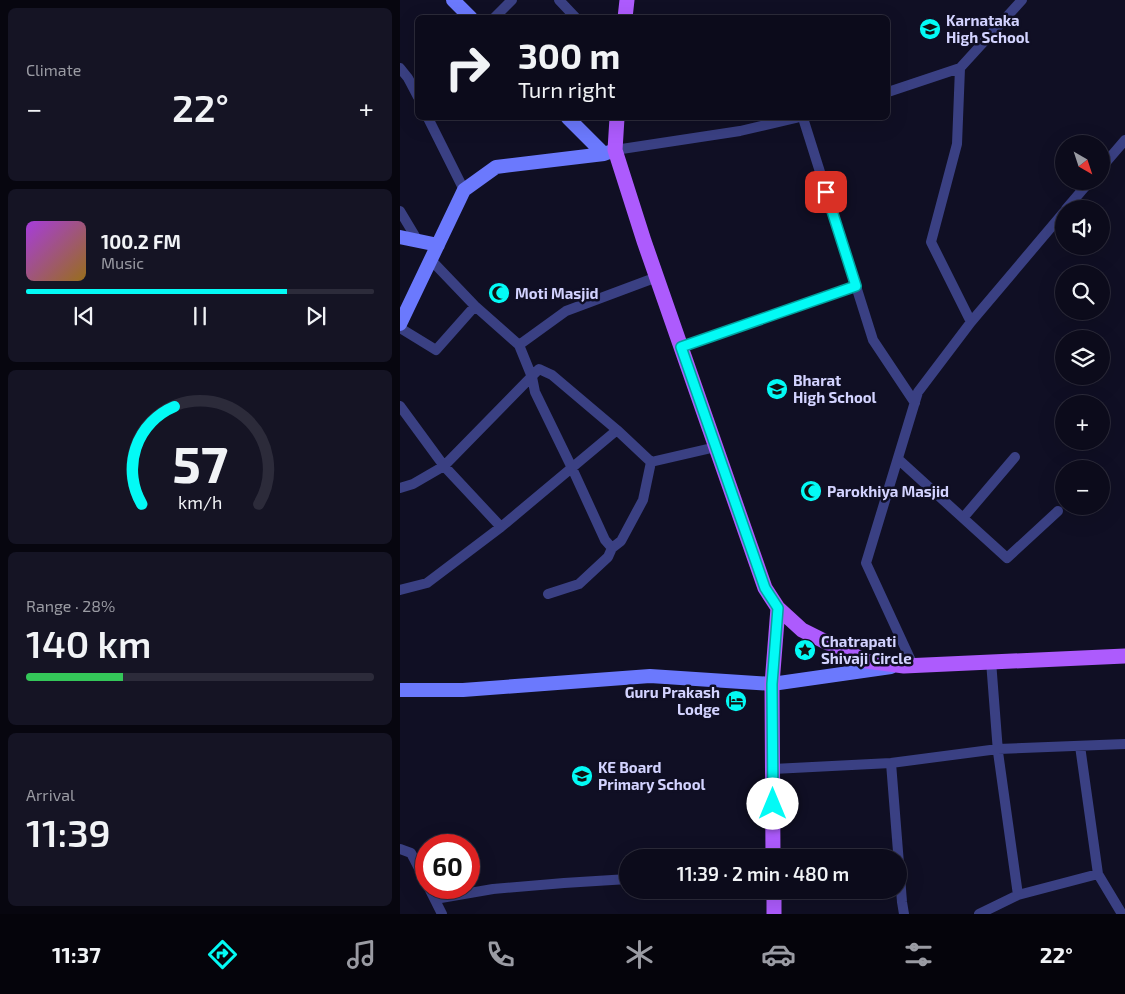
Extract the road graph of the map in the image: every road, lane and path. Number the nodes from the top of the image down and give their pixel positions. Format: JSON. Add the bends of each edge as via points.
{"nodes":[{"id":1,"x":453,"y":0,"type":"edge"},
{"id":2,"x":512,"y":0,"type":"edge"},
{"id":3,"x":559,"y":0,"type":"edge"},
{"id":4,"x":627,"y":0,"type":"edge"},
{"id":5,"x":1022,"y":0,"type":"edge"},
{"id":6,"x":468,"y":15,"type":"edge"},
{"id":7,"x":497,"y":15,"type":"edge"},
{"id":8,"x":573,"y":15,"type":"edge"},
{"id":9,"x":626,"y":15,"type":"edge"},
{"id":10,"x":400,"y":68,"type":"edge"},
{"id":11,"x":960,"y":68,"type":"junction"},
{"id":12,"x":415,"y":91,"type":"edge"},
{"id":13,"x":890,"y":91,"type":"edge"},
{"id":14,"x":429,"y":120,"type":"edge"},
{"id":15,"x":570,"y":120,"type":"edge"},
{"id":16,"x":616,"y":120,"type":"edge"},
{"id":17,"x":787,"y":120,"type":"edge"},
{"id":18,"x":803,"y":120,"type":"edge"},
{"id":19,"x":1125,"y":140,"type":"edge"},
{"id":20,"x":609,"y":152,"type":"junction"},
{"id":21,"x":1110,"y":158,"type":"edge"},
{"id":22,"x":464,"y":190,"type":"junction"},
{"id":23,"x":1082,"y":190,"type":"edge"},
{"id":24,"x":1074,"y":200,"type":"edge"},
{"id":25,"x":400,"y":211,"type":"edge"},
{"id":26,"x":1055,"y":223,"type":"edge"},
{"id":27,"x":400,"y":237,"type":"edge"},
{"id":28,"x":418,"y":241,"type":"junction"},
{"id":29,"x":438,"y":245,"type":"junction"},
{"id":30,"x":431,"y":260,"type":"junction"},
{"id":31,"x":657,"y":277,"type":"junction"},
{"id":32,"x":856,"y":286,"type":"junction"},
{"id":33,"x":475,"y":306,"type":"junction"},
{"id":34,"x":971,"y":322,"type":"junction"},
{"id":35,"x":400,"y":324,"type":"edge"},
{"id":36,"x":400,"y":328,"type":"edge"},
{"id":37,"x":519,"y":345,"type":"junction"},
{"id":38,"x":681,"y":347,"type":"junction"},
{"id":39,"x":532,"y":377,"type":"junction"},
{"id":40,"x":915,"y":403,"type":"junction"},
{"id":41,"x":400,"y":406,"type":"edge"},
{"id":42,"x":617,"y":430,"type":"junction"},
{"id":43,"x":716,"y":447,"type":"junction"},
{"id":44,"x":1015,"y":457,"type":"dead end"},
{"id":45,"x":898,"y":459,"type":"junction"},
{"id":46,"x":651,"y":462,"type":"junction"},
{"id":47,"x":444,"y":466,"type":"junction"},
{"id":48,"x":572,"y":468,"type":"junction"},
{"id":49,"x":400,"y":488,"type":"edge"},
{"id":50,"x":1055,"y":514,"type":"edge"},
{"id":51,"x":962,"y":518,"type":"junction"},
{"id":52,"x":501,"y":527,"type":"junction"},
{"id":53,"x":612,"y":548,"type":"junction"},
{"id":54,"x":400,"y":590,"type":"edge"},
{"id":55,"x":548,"y":594,"type":"dead end"},
{"id":56,"x":778,"y":608,"type":"junction"},
{"id":57,"x":1125,"y":656,"type":"edge"},
{"id":58,"x":991,"y":661,"type":"junction"},
{"id":59,"x":909,"y":665,"type":"junction"},
{"id":60,"x":772,"y":684,"type":"junction"},
{"id":61,"x":400,"y":690,"type":"edge"},
{"id":62,"x":1125,"y":744,"type":"edge"},
{"id":63,"x":1080,"y":746,"type":"junction"},
{"id":64,"x":998,"y":749,"type":"junction"},
{"id":65,"x":891,"y":763,"type":"junction"},
{"id":66,"x":773,"y":769,"type":"junction"},
{"id":67,"x":400,"y":849,"type":"edge"},
{"id":68,"x":774,"y":849,"type":"edge"},
{"id":69,"x":415,"y":859,"type":"edge"},
{"id":70,"x":1098,"y":874,"type":"junction"},
{"id":71,"x":619,"y":880,"type":"edge"},
{"id":72,"x":480,"y":891,"type":"edge"},
{"id":73,"x":1018,"y":896,"type":"junction"},
{"id":74,"x":435,"y":899,"type":"edge"},
{"id":75,"x":774,"y":899,"type":"edge"},
{"id":76,"x":442,"y":914,"type":"edge"},
{"id":77,"x":774,"y":914,"type":"edge"},
{"id":78,"x":904,"y":914,"type":"edge"},
{"id":79,"x":979,"y":914,"type":"edge"},
{"id":80,"x":1122,"y":914,"type":"edge"}],
"edges":[{"from":1,"to":6,"type":"main road"},
{"from":2,"to":7,"type":"street"},
{"from":3,"to":8,"type":"street"},
{"from":4,"to":9,"type":"main road"},
{"from":5,"to":11,"type":"street"},
{"from":10,"to":12,"type":"street"},
{"from":11,"to":13,"type":"street"},
{"from":11,"to":34,"type":"street","via":[[957,144],[931,242]]},
{"from":14,"to":22,"type":"street"},
{"from":15,"to":20,"type":"main road"},
{"from":16,"to":20,"type":"main road"},
{"from":17,"to":20,"type":"street"},
{"from":18,"to":32,"type":"street"},
{"from":19,"to":21,"type":"street"},
{"from":20,"to":22,"type":"main road","via":[[496,168]]},
{"from":20,"to":31,"type":"main road"},
{"from":22,"to":29,"type":"main road"},
{"from":23,"to":24,"type":"street"},
{"from":25,"to":28,"type":"street"},
{"from":26,"to":34,"type":"street"},
{"from":27,"to":28,"type":"main road"},
{"from":28,"to":29,"type":"main road"},
{"from":29,"to":30,"type":"main road"},
{"from":30,"to":33,"type":"street"},
{"from":30,"to":35,"type":"main road"},
{"from":31,"to":37,"type":"street","via":[[566,311]]},
{"from":31,"to":38,"type":"main road"},
{"from":32,"to":38,"type":"street"},
{"from":32,"to":40,"type":"street","via":[[873,340]]},
{"from":33,"to":36,"type":"street","via":[[436,350]]},
{"from":33,"to":37,"type":"street"},
{"from":34,"to":40,"type":"street","via":[[918,392]]},
{"from":37,"to":39,"type":"street"},
{"from":38,"to":43,"type":"main road"},
{"from":39,"to":42,"type":"street","via":[[539,369],[552,375]]},
{"from":39,"to":47,"type":"street"},
{"from":39,"to":48,"type":"street","via":[[535,392]]},
{"from":40,"to":45,"type":"street"},
{"from":41,"to":47,"type":"street"},
{"from":42,"to":46,"type":"street"},
{"from":42,"to":48,"type":"street"},
{"from":43,"to":46,"type":"street"},
{"from":43,"to":56,"type":"main road","via":[[765,588]]},
{"from":44,"to":51,"type":"street"},
{"from":45,"to":51,"type":"street"},
{"from":45,"to":59,"type":"street","via":[[866,563]]},
{"from":46,"to":53,"type":"street","via":[[643,500],[621,541]]},
{"from":47,"to":49,"type":"street"},
{"from":47,"to":52,"type":"street"},
{"from":48,"to":52,"type":"street"},
{"from":48,"to":53,"type":"street","via":[[605,540]]},
{"from":50,"to":51,"type":"street","via":[[1007,558]]},
{"from":52,"to":54,"type":"street","via":[[427,583]]},
{"from":53,"to":55,"type":"street","via":[[608,557],[579,584]]},
{"from":56,"to":59,"type":"main road","via":[[802,630],[866,661]]},
{"from":56,"to":60,"type":"main road"},
{"from":57,"to":58,"type":"main road"},
{"from":58,"to":59,"type":"main road"},
{"from":58,"to":64,"type":"street"},
{"from":59,"to":60,"type":"main road"},
{"from":60,"to":61,"type":"main road","via":[[650,676],[463,690]]},
{"from":60,"to":66,"type":"main road"},
{"from":62,"to":63,"type":"street"},
{"from":63,"to":64,"type":"street"},
{"from":63,"to":70,"type":"street"},
{"from":64,"to":65,"type":"street"},
{"from":64,"to":73,"type":"street"},
{"from":65,"to":66,"type":"street"},
{"from":65,"to":78,"type":"street"},
{"from":66,"to":68,"type":"main road"},
{"from":67,"to":69,"type":"street","via":[[412,853]]},
{"from":70,"to":73,"type":"street"},
{"from":70,"to":80,"type":"street"},
{"from":71,"to":72,"type":"street"},
{"from":73,"to":79,"type":"street"},
{"from":74,"to":76,"type":"street"},
{"from":75,"to":77,"type":"main road"}]}
